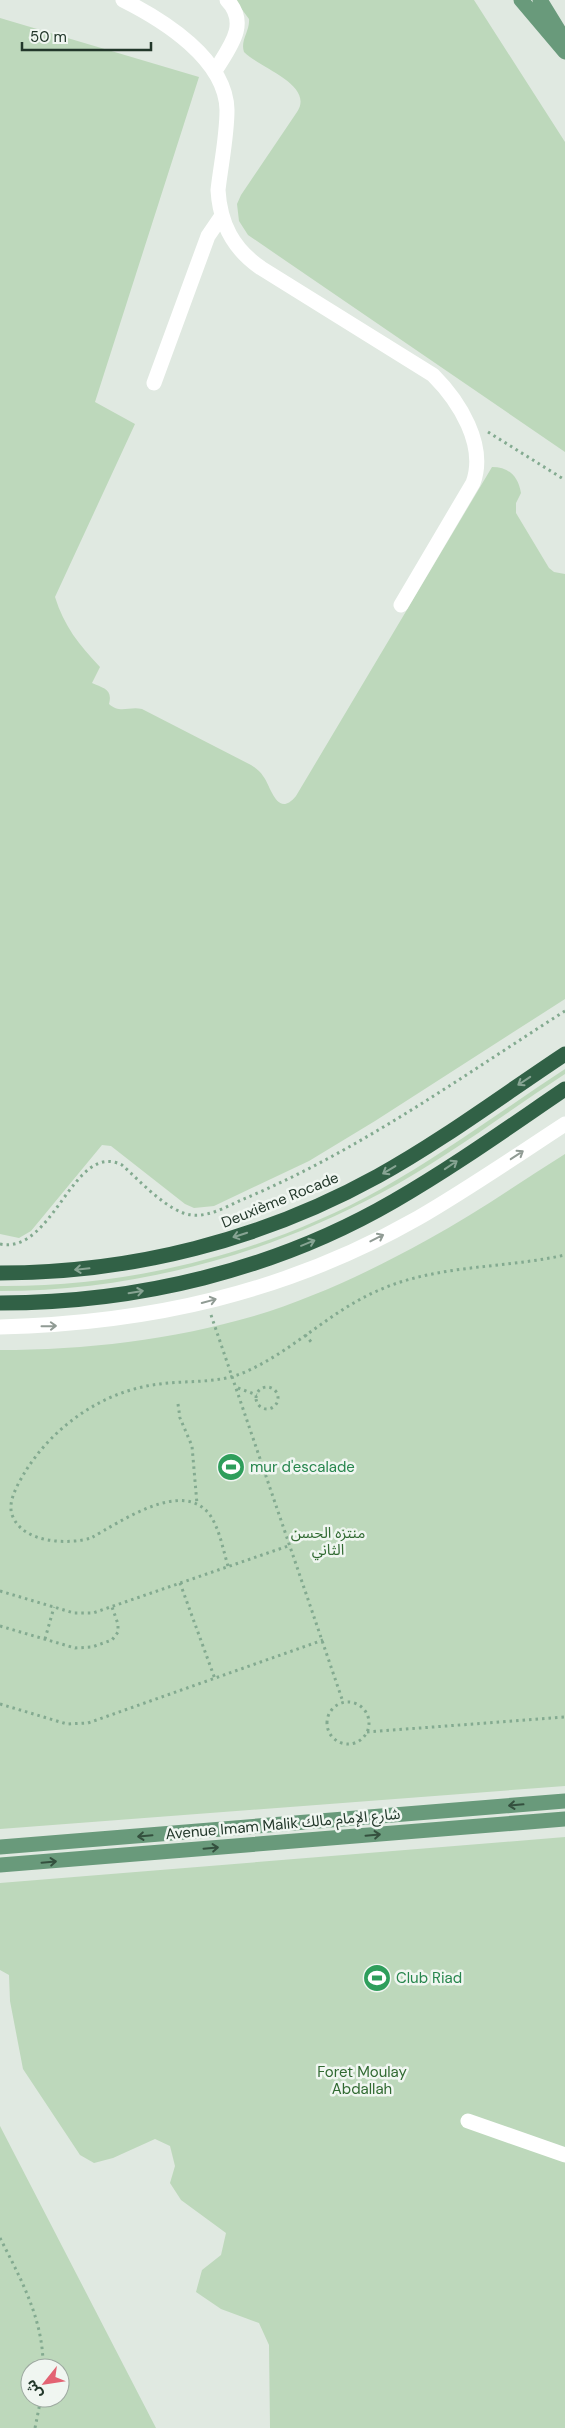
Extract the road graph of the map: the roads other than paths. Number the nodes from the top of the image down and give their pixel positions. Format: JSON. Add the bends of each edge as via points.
{"nodes":[{"id":1,"x":123,"y":0,"type":"edge"},
{"id":2,"x":227,"y":0,"type":"edge"},
{"id":3,"x":521,"y":0,"type":"edge"},
{"id":4,"x":540,"y":0,"type":"edge"},
{"id":5,"x":565,"y":41,"type":"edge"},
{"id":6,"x":565,"y":52,"type":"edge"},
{"id":7,"x":215,"y":72,"type":"junction"},
{"id":8,"x":221,"y":216,"type":"junction"},
{"id":9,"x":154,"y":383,"type":"dead end"},
{"id":10,"x":401,"y":605,"type":"dead end"},
{"id":11,"x":565,"y":1054,"type":"edge"},
{"id":12,"x":565,"y":1089,"type":"edge"},
{"id":13,"x":565,"y":1124,"type":"edge"},
{"id":14,"x":0,"y":1273,"type":"edge"},
{"id":15,"x":0,"y":1303,"type":"edge"},
{"id":16,"x":0,"y":1327,"type":"edge"},
{"id":17,"x":565,"y":1801,"type":"edge"},
{"id":18,"x":565,"y":1819,"type":"edge"},
{"id":19,"x":0,"y":1847,"type":"edge"},
{"id":20,"x":0,"y":1865,"type":"edge"},
{"id":21,"x":468,"y":2121,"type":"dead end"},
{"id":22,"x":565,"y":2155,"type":"edge"}],
"edges":[{"from":1,"to":7,"type":"street","via":[[173,31],[198,51]]},
{"from":2,"to":7,"type":"street","via":[[234,9],[237,34]]},
{"from":3,"to":6,"type":"main road"},
{"from":4,"to":5,"type":"main road"},
{"from":7,"to":8,"type":"street","via":[[227,110],[218,190]]},
{"from":8,"to":9,"type":"street","via":[[208,236]]},
{"from":8,"to":10,"type":"street","via":[[232,241],[250,260],[433,375],[449,392],[464,417],[477,450],[477,472]]},
{"from":11,"to":14,"type":"highway","name":"Deuxième Rocade","one_way":true,"via":[[385,1172],[281,1221],[226,1240],[146,1260],[64,1271]]},
{"from":15,"to":12,"type":"highway","one_way":true,"via":[[67,1301],[152,1290],[276,1256],[393,1202]]},
{"from":16,"to":13,"type":"street","one_way":true,"via":[[60,1326],[133,1317],[206,1302],[279,1281],[350,1252],[418,1218]]},
{"from":17,"to":19,"type":"main road","name":"Avenue Imam Malik شارع الإمام مالك","one_way":true},
{"from":20,"to":18,"type":"main road","name":"Avenue Imam Malik شارع الإمام مالك","one_way":true},
{"from":21,"to":22,"type":"street"}]}
